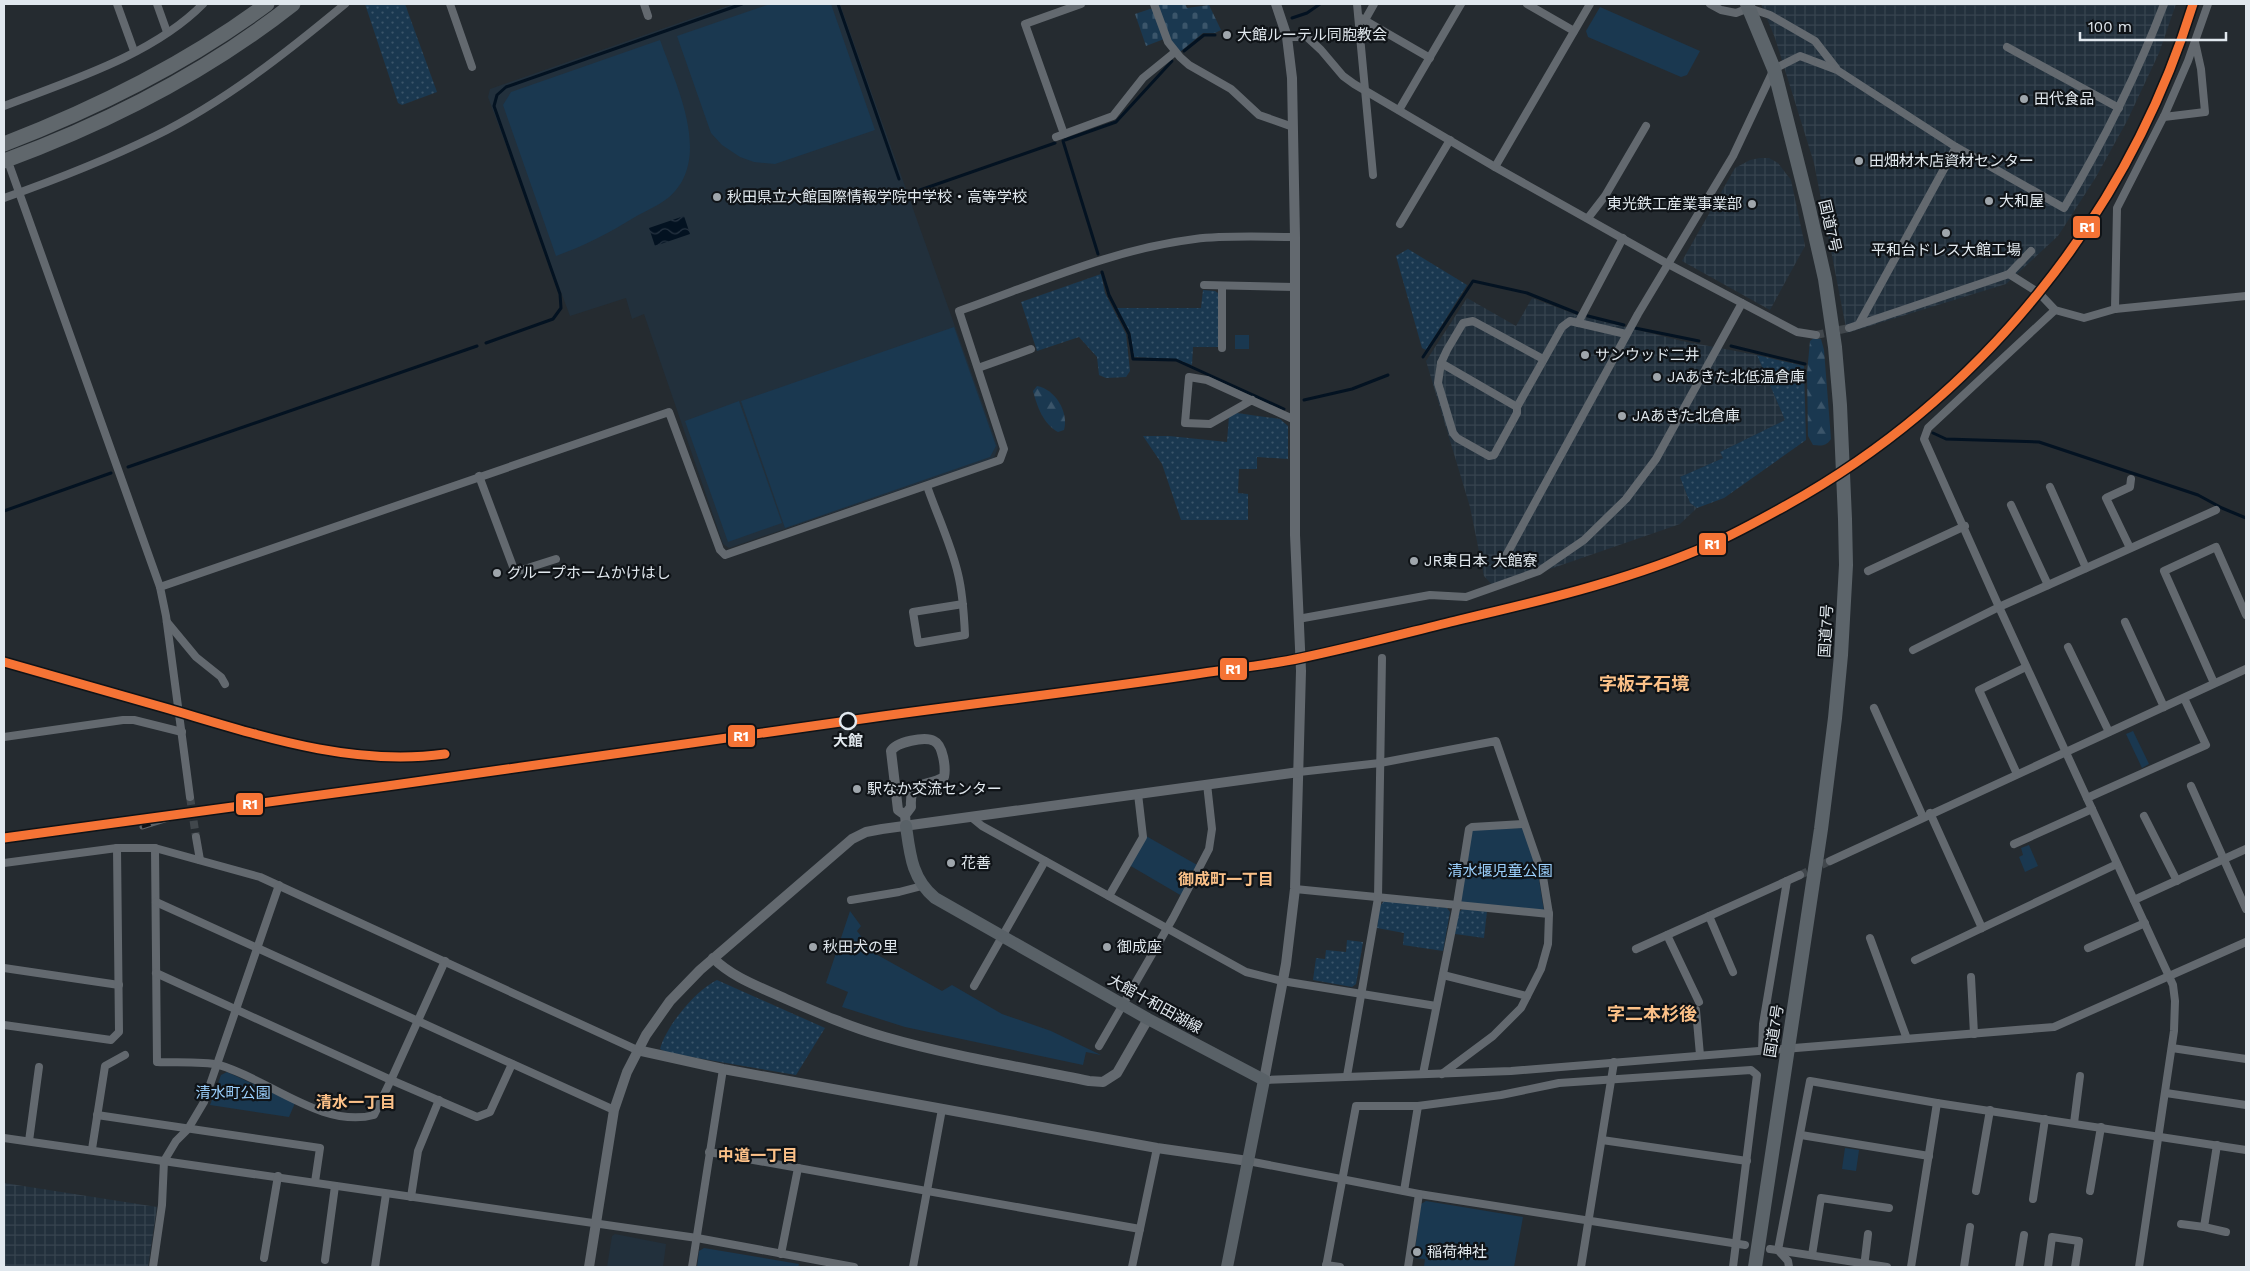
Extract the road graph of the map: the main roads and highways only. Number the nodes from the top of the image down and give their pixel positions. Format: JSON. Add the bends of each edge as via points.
{"nodes":[{"id":1,"x":267,"y":4,"type":"edge"},
{"id":2,"x":294,"y":4,"type":"edge"},
{"id":3,"x":1748,"y":6,"type":"edge"},
{"id":4,"x":4,"y":144,"type":"edge"},
{"id":5,"x":7,"y":164,"type":"edge"},
{"id":6,"x":905,"y":821,"type":"road end"},
{"id":7,"x":1227,"y":1267,"type":"edge"},
{"id":8,"x":1755,"y":1267,"type":"edge"}],
"edges":[{"from":1,"to":4,"type":"highway","via":[[157,75],[72,117]]},
{"from":2,"to":5,"type":"highway","via":[[252,35],[167,88]]},
{"from":3,"to":8,"type":"highway","name":"国道7号","via":[[1774,69],[1825,279],[1835,348],[1842,438],[1846,565],[1835,718]]},
{"from":6,"to":7,"type":"main road","name":"大館十和田湖線","via":[[913,866],[922,886],[944,904],[1264,1080]]}]}
